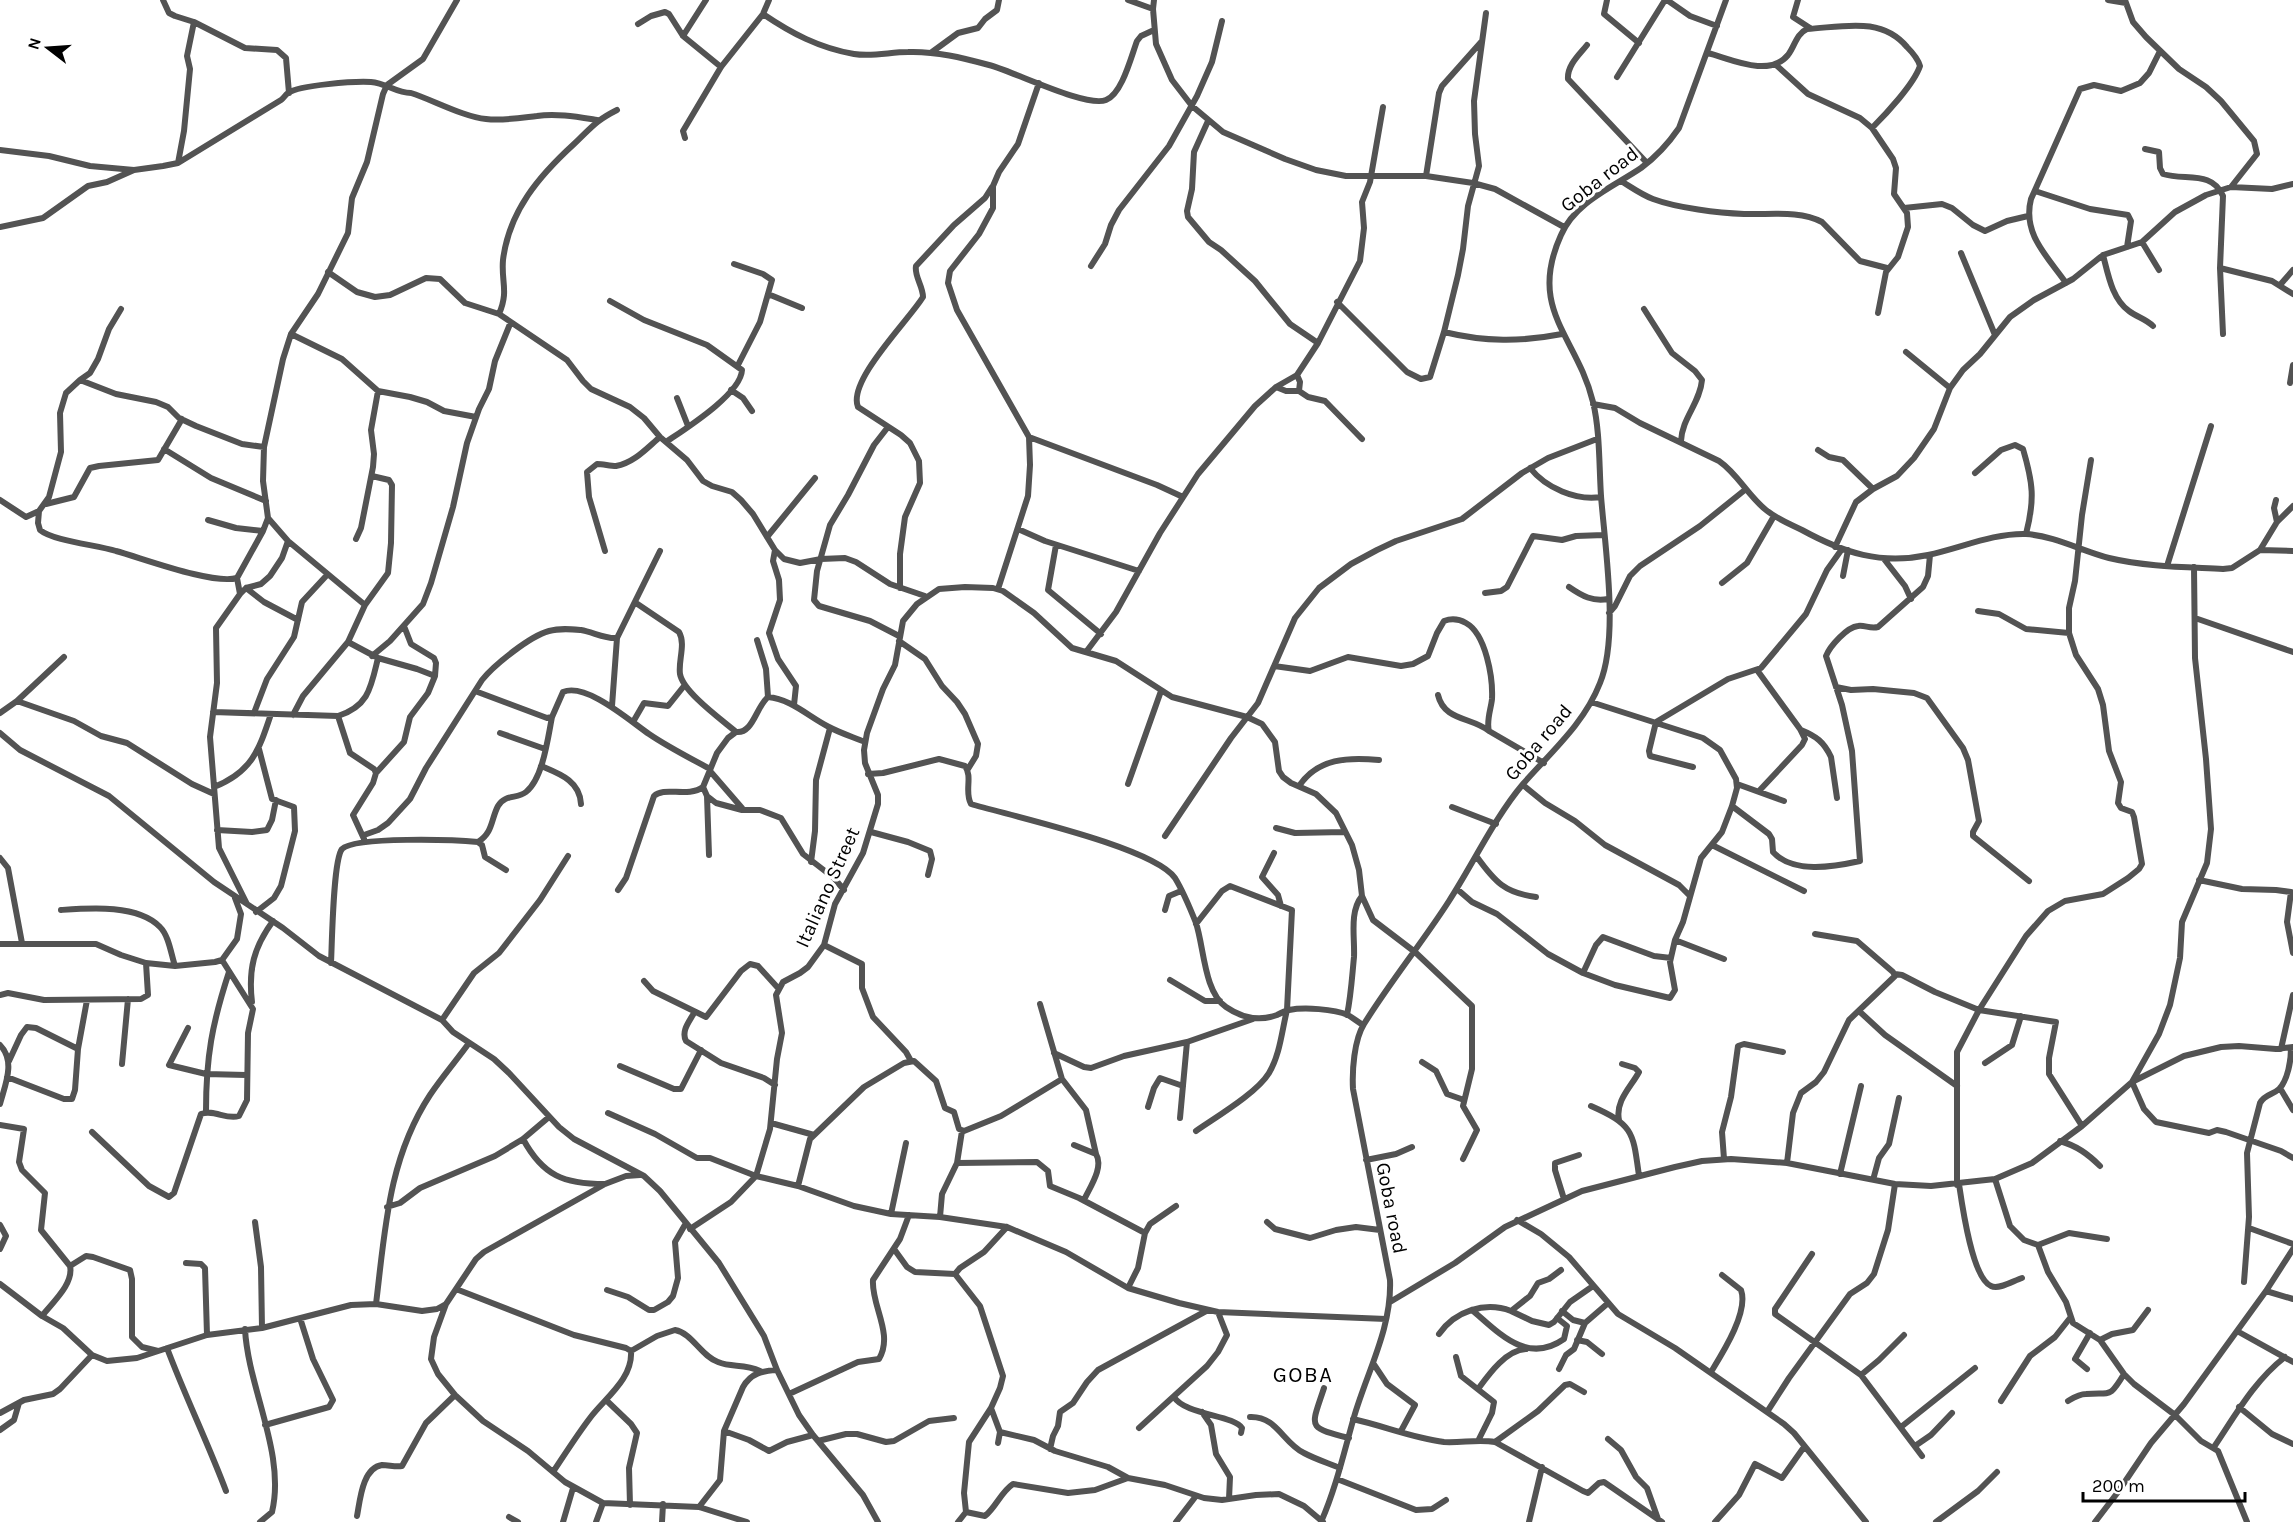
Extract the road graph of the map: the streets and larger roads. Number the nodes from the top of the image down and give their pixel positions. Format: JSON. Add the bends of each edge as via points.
{"nodes":[{"id":1,"x":163,"y":0,"type":"edge"},
{"id":2,"x":457,"y":0,"type":"edge"},
{"id":3,"x":706,"y":0,"type":"edge"},
{"id":4,"x":769,"y":0,"type":"edge"},
{"id":5,"x":999,"y":0,"type":"edge"},
{"id":6,"x":1128,"y":0,"type":"edge"},
{"id":7,"x":1154,"y":0,"type":"edge"},
{"id":8,"x":1607,"y":0,"type":"edge"},
{"id":9,"x":1666,"y":0,"type":"edge"},
{"id":10,"x":1726,"y":0,"type":"edge"},
{"id":11,"x":1798,"y":0,"type":"edge"},
{"id":12,"x":2108,"y":0,"type":"edge"},
{"id":13,"x":2125,"y":1,"type":"edge"},
{"id":14,"x":1153,"y":9,"type":"junction"},
{"id":15,"x":1486,"y":13,"type":"dead end"},
{"id":16,"x":763,"y":14,"type":"junction"},
{"id":17,"x":1222,"y":21,"type":"dead end"},
{"id":18,"x":194,"y":22,"type":"junction"},
{"id":19,"x":638,"y":24,"type":"dead end"},
{"id":20,"x":1717,"y":26,"type":"junction"},
{"id":21,"x":1810,"y":29,"type":"junction"},
{"id":22,"x":1154,"y":30,"type":"junction"},
{"id":23,"x":683,"y":36,"type":"junction"},
{"id":24,"x":1482,"y":40,"type":"junction"},
{"id":25,"x":1639,"y":43,"type":"junction"},
{"id":26,"x":1587,"y":45,"type":"dead end"},
{"id":27,"x":2160,"y":51,"type":"junction"},
{"id":28,"x":932,"y":52,"type":"junction"},
{"id":29,"x":1708,"y":53,"type":"junction"},
{"id":30,"x":1775,"y":64,"type":"junction"},
{"id":31,"x":720,"y":67,"type":"junction"},
{"id":32,"x":1617,"y":77,"type":"dead end"},
{"id":33,"x":1039,"y":83,"type":"junction"},
{"id":34,"x":387,"y":86,"type":"junction"},
{"id":35,"x":289,"y":93,"type":"junction"},
{"id":36,"x":1192,"y":106,"type":"junction"},
{"id":37,"x":1383,"y":107,"type":"dead end"},
{"id":38,"x":617,"y":110,"type":"dead end"},
{"id":39,"x":597,"y":120,"type":"junction"},
{"id":40,"x":1209,"y":121,"type":"junction"},
{"id":41,"x":1872,"y":128,"type":"junction"},
{"id":42,"x":685,"y":138,"type":"dead end"},
{"id":43,"x":2145,"y":148,"type":"dead end"},
{"id":44,"x":0,"y":150,"type":"edge"},
{"id":45,"x":178,"y":163,"type":"junction"},
{"id":46,"x":1647,"y":163,"type":"junction"},
{"id":47,"x":134,"y":170,"type":"junction"},
{"id":48,"x":1371,"y":176,"type":"junction"},
{"id":49,"x":1426,"y":176,"type":"junction"},
{"id":50,"x":1621,"y":181,"type":"junction"},
{"id":51,"x":1473,"y":183,"type":"junction"},
{"id":52,"x":2293,"y":184,"type":"edge"},
{"id":53,"x":993,"y":186,"type":"junction"},
{"id":54,"x":2231,"y":188,"type":"junction"},
{"id":55,"x":2220,"y":190,"type":"junction"},
{"id":56,"x":2036,"y":191,"type":"junction"},
{"id":57,"x":1904,"y":208,"type":"junction"},
{"id":58,"x":2028,"y":216,"type":"junction"},
{"id":59,"x":0,"y":227,"type":"edge"},
{"id":60,"x":1564,"y":227,"type":"junction"},
{"id":61,"x":2142,"y":242,"type":"junction"},
{"id":62,"x":2127,"y":247,"type":"junction"},
{"id":63,"x":1961,"y":254,"type":"dead end"},
{"id":64,"x":2103,"y":255,"type":"junction"},
{"id":65,"x":734,"y":264,"type":"dead end"},
{"id":66,"x":1090,"y":266,"type":"dead end"},
{"id":67,"x":1887,"y":268,"type":"junction"},
{"id":68,"x":2220,"y":268,"type":"junction"},
{"id":69,"x":2159,"y":270,"type":"dead end"},
{"id":70,"x":2293,"y":270,"type":"edge"},
{"id":71,"x":328,"y":272,"type":"junction"},
{"id":72,"x":2066,"y":283,"type":"junction"},
{"id":73,"x":2280,"y":285,"type":"junction"},
{"id":74,"x":768,"y":294,"type":"junction"},
{"id":75,"x":2293,"y":294,"type":"edge"},
{"id":76,"x":610,"y":301,"type":"dead end"},
{"id":77,"x":1337,"y":302,"type":"junction"},
{"id":78,"x":802,"y":308,"type":"dead end"},
{"id":79,"x":121,"y":309,"type":"dead end"},
{"id":80,"x":1644,"y":309,"type":"dead end"},
{"id":81,"x":1878,"y":313,"type":"dead end"},
{"id":82,"x":499,"y":314,"type":"junction"},
{"id":83,"x":510,"y":324,"type":"junction"},
{"id":84,"x":2153,"y":326,"type":"dead end"},
{"id":85,"x":1444,"y":332,"type":"junction"},
{"id":86,"x":291,"y":334,"type":"junction"},
{"id":87,"x":1562,"y":334,"type":"junction"},
{"id":88,"x":2223,"y":334,"type":"dead end"},
{"id":89,"x":1995,"y":335,"type":"junction"},
{"id":90,"x":1318,"y":343,"type":"junction"},
{"id":91,"x":1906,"y":352,"type":"dead end"},
{"id":92,"x":2293,"y":364,"type":"edge"},
{"id":93,"x":738,"y":365,"type":"junction"},
{"id":94,"x":1297,"y":375,"type":"junction"},
{"id":95,"x":80,"y":380,"type":"junction"},
{"id":96,"x":2290,"y":383,"type":"dead end"},
{"id":97,"x":1276,"y":387,"type":"junction"},
{"id":98,"x":1950,"y":388,"type":"junction"},
{"id":99,"x":731,"y":390,"type":"junction"},
{"id":100,"x":378,"y":391,"type":"junction"},
{"id":101,"x":1299,"y":392,"type":"junction"},
{"id":102,"x":676,"y":398,"type":"dead end"},
{"id":103,"x":1593,"y":404,"type":"junction"},
{"id":104,"x":752,"y":411,"type":"dead end"},
{"id":105,"x":476,"y":417,"type":"junction"},
{"id":106,"x":182,"y":419,"type":"junction"},
{"id":107,"x":688,"y":426,"type":"junction"},
{"id":108,"x":2211,"y":426,"type":"dead end"},
{"id":109,"x":888,"y":427,"type":"junction"},
{"id":110,"x":660,"y":437,"type":"junction"},
{"id":111,"x":1029,"y":437,"type":"junction"},
{"id":112,"x":1362,"y":439,"type":"dead end"},
{"id":113,"x":1597,"y":439,"type":"junction"},
{"id":114,"x":1681,"y":441,"type":"junction"},
{"id":115,"x":666,"y":442,"type":"junction"},
{"id":116,"x":264,"y":447,"type":"junction"},
{"id":117,"x":164,"y":450,"type":"junction"},
{"id":118,"x":1818,"y":450,"type":"dead end"},
{"id":119,"x":2091,"y":460,"type":"dead end"},
{"id":120,"x":1530,"y":468,"type":"junction"},
{"id":121,"x":1975,"y":474,"type":"dead end"},
{"id":122,"x":372,"y":476,"type":"junction"},
{"id":123,"x":815,"y":478,"type":"dead end"},
{"id":124,"x":1746,"y":489,"type":"junction"},
{"id":125,"x":1873,"y":489,"type":"junction"},
{"id":126,"x":1601,"y":496,"type":"junction"},
{"id":127,"x":1183,"y":497,"type":"junction"},
{"id":128,"x":0,"y":500,"type":"edge"},
{"id":129,"x":2276,"y":500,"type":"dead end"},
{"id":130,"x":266,"y":501,"type":"junction"},
{"id":131,"x":46,"y":504,"type":"junction"},
{"id":132,"x":2293,"y":506,"type":"edge"},
{"id":133,"x":39,"y":511,"type":"junction"},
{"id":134,"x":1774,"y":516,"type":"junction"},
{"id":135,"x":268,"y":518,"type":"junction"},
{"id":136,"x":208,"y":520,"type":"dead end"},
{"id":137,"x":2277,"y":522,"type":"junction"},
{"id":138,"x":1018,"y":529,"type":"junction"},
{"id":139,"x":263,"y":531,"type":"junction"},
{"id":140,"x":2026,"y":534,"type":"junction"},
{"id":141,"x":1604,"y":535,"type":"junction"},
{"id":142,"x":767,"y":537,"type":"junction"},
{"id":143,"x":356,"y":539,"type":"dead end"},
{"id":144,"x":288,"y":541,"type":"junction"},
{"id":145,"x":1056,"y":545,"type":"junction"},
{"id":146,"x":1842,"y":549,"type":"junction"},
{"id":147,"x":2078,"y":549,"type":"junction"},
{"id":148,"x":775,"y":550,"type":"junction"},
{"id":149,"x":2260,"y":550,"type":"junction"},
{"id":150,"x":660,"y":551,"type":"dead end"},
{"id":151,"x":2293,"y":551,"type":"edge"},
{"id":152,"x":605,"y":552,"type":"dead end"},
{"id":153,"x":1930,"y":555,"type":"junction"},
{"id":154,"x":820,"y":559,"type":"junction"},
{"id":155,"x":1884,"y":559,"type":"junction"},
{"id":156,"x":2167,"y":566,"type":"junction"},
{"id":157,"x":2194,"y":567,"type":"junction"},
{"id":158,"x":1139,"y":571,"type":"junction"},
{"id":159,"x":327,"y":575,"type":"junction"},
{"id":160,"x":1843,"y":576,"type":"dead end"},
{"id":161,"x":237,"y":578,"type":"junction"},
{"id":162,"x":1722,"y":583,"type":"dead end"},
{"id":163,"x":1569,"y":587,"type":"dead end"},
{"id":164,"x":246,"y":588,"type":"junction"},
{"id":165,"x":900,"y":588,"type":"junction"},
{"id":166,"x":998,"y":589,"type":"junction"},
{"id":167,"x":1485,"y":593,"type":"dead end"},
{"id":168,"x":240,"y":594,"type":"junction"},
{"id":169,"x":925,"y":596,"type":"junction"},
{"id":170,"x":1911,"y":598,"type":"junction"},
{"id":171,"x":1608,"y":599,"type":"junction"},
{"id":172,"x":636,"y":603,"type":"junction"},
{"id":173,"x":364,"y":605,"type":"junction"},
{"id":174,"x":1978,"y":611,"type":"dead end"},
{"id":175,"x":1609,"y":613,"type":"junction"},
{"id":176,"x":2194,"y":618,"type":"junction"},
{"id":177,"x":298,"y":620,"type":"junction"},
{"id":178,"x":404,"y":626,"type":"junction"},
{"id":179,"x":2068,"y":633,"type":"junction"},
{"id":180,"x":1101,"y":634,"type":"junction"},
{"id":181,"x":617,"y":638,"type":"junction"},
{"id":182,"x":899,"y":638,"type":"junction"},
{"id":183,"x":757,"y":640,"type":"dead end"},
{"id":184,"x":348,"y":642,"type":"junction"},
{"id":185,"x":1086,"y":652,"type":"junction"},
{"id":186,"x":2293,"y":652,"type":"edge"},
{"id":187,"x":64,"y":657,"type":"dead end"},
{"id":188,"x":375,"y":657,"type":"junction"},
{"id":189,"x":1274,"y":666,"type":"junction"},
{"id":190,"x":1757,"y":670,"type":"junction"},
{"id":191,"x":435,"y":676,"type":"junction"},
{"id":192,"x":684,"y":686,"type":"junction"},
{"id":193,"x":1836,"y":687,"type":"junction"},
{"id":194,"x":475,"y":691,"type":"junction"},
{"id":195,"x":1161,"y":691,"type":"junction"},
{"id":196,"x":1438,"y":695,"type":"dead end"},
{"id":197,"x":768,"y":698,"type":"junction"},
{"id":198,"x":16,"y":701,"type":"junction"},
{"id":199,"x":1591,"y":702,"type":"junction"},
{"id":200,"x":794,"y":705,"type":"junction"},
{"id":201,"x":612,"y":706,"type":"junction"},
{"id":202,"x":213,"y":712,"type":"junction"},
{"id":203,"x":0,"y":713,"type":"edge"},
{"id":204,"x":254,"y":713,"type":"junction"},
{"id":205,"x":271,"y":714,"type":"junction"},
{"id":206,"x":293,"y":715,"type":"junction"},
{"id":207,"x":338,"y":716,"type":"junction"},
{"id":208,"x":552,"y":717,"type":"junction"},
{"id":209,"x":1247,"y":717,"type":"junction"},
{"id":210,"x":633,"y":722,"type":"junction"},
{"id":211,"x":1656,"y":722,"type":"junction"},
{"id":212,"x":830,"y":728,"type":"junction"},
{"id":213,"x":1800,"y":729,"type":"junction"},
{"id":214,"x":1489,"y":731,"type":"junction"},
{"id":215,"x":736,"y":732,"type":"junction"},
{"id":216,"x":0,"y":733,"type":"edge"},
{"id":217,"x":500,"y":733,"type":"dead end"},
{"id":218,"x":865,"y":742,"type":"junction"},
{"id":219,"x":259,"y":749,"type":"junction"},
{"id":220,"x":545,"y":749,"type":"junction"},
{"id":221,"x":1379,"y":760,"type":"dead end"},
{"id":222,"x":1544,"y":763,"type":"junction"},
{"id":223,"x":541,"y":766,"type":"junction"},
{"id":224,"x":1693,"y":767,"type":"dead end"},
{"id":225,"x":968,"y":769,"type":"junction"},
{"id":226,"x":710,"y":770,"type":"junction"},
{"id":227,"x":376,"y":773,"type":"junction"},
{"id":228,"x":868,"y":774,"type":"junction"},
{"id":229,"x":1128,"y":784,"type":"dead end"},
{"id":230,"x":1523,"y":784,"type":"junction"},
{"id":231,"x":1737,"y":784,"type":"junction"},
{"id":232,"x":1299,"y":786,"type":"junction"},
{"id":233,"x":703,"y":787,"type":"junction"},
{"id":234,"x":214,"y":790,"type":"junction"},
{"id":235,"x":1759,"y":791,"type":"junction"},
{"id":236,"x":707,"y":796,"type":"junction"},
{"id":237,"x":1837,"y":798,"type":"dead end"},
{"id":238,"x":276,"y":800,"type":"junction"},
{"id":239,"x":1784,"y":801,"type":"dead end"},
{"id":240,"x":581,"y":804,"type":"dead end"},
{"id":241,"x":1732,"y":806,"type":"junction"},
{"id":242,"x":1452,"y":807,"type":"dead end"},
{"id":243,"x":745,"y":810,"type":"junction"},
{"id":244,"x":1496,"y":824,"type":"junction"},
{"id":245,"x":1276,"y":828,"type":"dead end"},
{"id":246,"x":217,"y":830,"type":"junction"},
{"id":247,"x":870,"y":832,"type":"junction"},
{"id":248,"x":1344,"y":832,"type":"junction"},
{"id":249,"x":1165,"y":836,"type":"dead end"},
{"id":250,"x":364,"y":838,"type":"junction"},
{"id":251,"x":478,"y":842,"type":"junction"},
{"id":252,"x":1712,"y":845,"type":"junction"},
{"id":253,"x":1274,"y":853,"type":"dead end"},
{"id":254,"x":709,"y":855,"type":"dead end"},
{"id":255,"x":568,"y":856,"type":"dead end"},
{"id":256,"x":1477,"y":857,"type":"junction"},
{"id":257,"x":0,"y":858,"type":"edge"},
{"id":258,"x":811,"y":862,"type":"junction"},
{"id":259,"x":507,"y":870,"type":"dead end"},
{"id":260,"x":928,"y":875,"type":"dead end"},
{"id":261,"x":2029,"y":880,"type":"dead end"},
{"id":262,"x":2199,"y":880,"type":"junction"},
{"id":263,"x":1457,"y":889,"type":"junction"},
{"id":264,"x":618,"y":890,"type":"dead end"},
{"id":265,"x":844,"y":890,"type":"junction"},
{"id":266,"x":1181,"y":891,"type":"junction"},
{"id":267,"x":1804,"y":891,"type":"dead end"},
{"id":268,"x":1689,"y":895,"type":"junction"},
{"id":269,"x":1362,"y":897,"type":"junction"},
{"id":270,"x":1536,"y":897,"type":"dead end"},
{"id":271,"x":235,"y":898,"type":"junction"},
{"id":272,"x":1281,"y":906,"type":"junction"},
{"id":273,"x":249,"y":907,"type":"junction"},
{"id":274,"x":61,"y":910,"type":"dead end"},
{"id":275,"x":1165,"y":910,"type":"dead end"},
{"id":276,"x":256,"y":912,"type":"junction"},
{"id":277,"x":273,"y":921,"type":"junction"},
{"id":278,"x":1196,"y":924,"type":"junction"},
{"id":279,"x":1815,"y":934,"type":"dead end"},
{"id":280,"x":1675,"y":940,"type":"junction"},
{"id":281,"x":22,"y":943,"type":"junction"},
{"id":282,"x":0,"y":944,"type":"edge"},
{"id":283,"x":824,"y":945,"type":"junction"},
{"id":284,"x":1415,"y":952,"type":"junction"},
{"id":285,"x":2293,"y":953,"type":"edge"},
{"id":286,"x":1671,"y":958,"type":"junction"},
{"id":287,"x":1724,"y":959,"type":"dead end"},
{"id":288,"x":222,"y":960,"type":"junction"},
{"id":289,"x":146,"y":963,"type":"junction"},
{"id":290,"x":331,"y":963,"type":"junction"},
{"id":291,"x":175,"y":966,"type":"junction"},
{"id":292,"x":229,"y":972,"type":"junction"},
{"id":293,"x":1583,"y":973,"type":"junction"},
{"id":294,"x":1895,"y":974,"type":"junction"},
{"id":295,"x":1170,"y":980,"type":"dead end"},
{"id":296,"x":644,"y":981,"type":"dead end"},
{"id":297,"x":778,"y":988,"type":"junction"},
{"id":298,"x":0,"y":995,"type":"edge"},
{"id":299,"x":2293,"y":995,"type":"edge"},
{"id":300,"x":128,"y":999,"type":"junction"},
{"id":301,"x":87,"y":1000,"type":"junction"},
{"id":302,"x":1220,"y":1001,"type":"junction"},
{"id":303,"x":1040,"y":1004,"type":"dead end"},
{"id":304,"x":252,"y":1005,"type":"junction"},
{"id":305,"x":1287,"y":1010,"type":"junction"},
{"id":306,"x":1979,"y":1010,"type":"junction"},
{"id":307,"x":1859,"y":1011,"type":"junction"},
{"id":308,"x":694,"y":1013,"type":"junction"},
{"id":309,"x":1347,"y":1015,"type":"junction"},
{"id":310,"x":2021,"y":1016,"type":"junction"},
{"id":311,"x":1253,"y":1019,"type":"junction"},
{"id":312,"x":442,"y":1020,"type":"junction"},
{"id":313,"x":1363,"y":1025,"type":"junction"},
{"id":314,"x":188,"y":1028,"type":"dead end"},
{"id":315,"x":1186,"y":1042,"type":"junction"},
{"id":316,"x":470,"y":1044,"type":"junction"},
{"id":317,"x":0,"y":1045,"type":"edge"},
{"id":318,"x":2292,"y":1047,"type":"edge"},
{"id":319,"x":78,"y":1048,"type":"junction"},
{"id":320,"x":2281,"y":1048,"type":"junction"},
{"id":321,"x":701,"y":1050,"type":"junction"},
{"id":322,"x":1054,"y":1053,"type":"junction"},
{"id":323,"x":1783,"y":1053,"type":"dead end"},
{"id":324,"x":9,"y":1061,"type":"junction"},
{"id":325,"x":911,"y":1061,"type":"junction"},
{"id":326,"x":1422,"y":1062,"type":"dead end"},
{"id":327,"x":1986,"y":1063,"type":"dead end"},
{"id":328,"x":122,"y":1064,"type":"dead end"},
{"id":329,"x":1622,"y":1064,"type":"dead end"},
{"id":330,"x":620,"y":1066,"type":"dead end"},
{"id":331,"x":206,"y":1074,"type":"junction"},
{"id":332,"x":246,"y":1075,"type":"junction"},
{"id":333,"x":7,"y":1077,"type":"junction"},
{"id":334,"x":1062,"y":1079,"type":"junction"},
{"id":335,"x":2132,"y":1082,"type":"junction"},
{"id":336,"x":775,"y":1085,"type":"junction"},
{"id":337,"x":1183,"y":1086,"type":"junction"},
{"id":338,"x":1861,"y":1086,"type":"dead end"},
{"id":339,"x":1957,"y":1086,"type":"junction"},
{"id":340,"x":2280,"y":1088,"type":"junction"},
{"id":341,"x":1899,"y":1098,"type":"dead end"},
{"id":342,"x":1464,"y":1100,"type":"junction"},
{"id":343,"x":0,"y":1104,"type":"edge"},
{"id":344,"x":1591,"y":1106,"type":"dead end"},
{"id":345,"x":1148,"y":1107,"type":"dead end"},
{"id":346,"x":2293,"y":1110,"type":"edge"},
{"id":347,"x":206,"y":1112,"type":"junction"},
{"id":348,"x":608,"y":1113,"type":"dead end"},
{"id":349,"x":549,"y":1117,"type":"junction"},
{"id":350,"x":1180,"y":1118,"type":"dead end"},
{"id":351,"x":1619,"y":1120,"type":"junction"},
{"id":352,"x":771,"y":1123,"type":"junction"},
{"id":353,"x":0,"y":1125,"type":"edge"},
{"id":354,"x":2082,"y":1126,"type":"junction"},
{"id":355,"x":962,"y":1131,"type":"junction"},
{"id":356,"x":1196,"y":1131,"type":"dead end"},
{"id":357,"x":92,"y":1132,"type":"dead end"},
{"id":358,"x":814,"y":1135,"type":"junction"},
{"id":359,"x":523,"y":1139,"type":"junction"},
{"id":360,"x":2060,"y":1141,"type":"junction"},
{"id":361,"x":2250,"y":1141,"type":"junction"},
{"id":362,"x":906,"y":1143,"type":"dead end"},
{"id":363,"x":1074,"y":1145,"type":"dead end"},
{"id":364,"x":1412,"y":1147,"type":"dead end"},
{"id":365,"x":1096,"y":1154,"type":"junction"},
{"id":366,"x":1579,"y":1155,"type":"dead end"},
{"id":367,"x":2293,"y":1158,"type":"edge"},
{"id":368,"x":1463,"y":1159,"type":"dead end"},
{"id":369,"x":1724,"y":1159,"type":"junction"},
{"id":370,"x":1366,"y":1160,"type":"junction"},
{"id":371,"x":957,"y":1163,"type":"junction"},
{"id":372,"x":1787,"y":1163,"type":"junction"},
{"id":373,"x":2100,"y":1166,"type":"dead end"},
{"id":374,"x":1840,"y":1174,"type":"junction"},
{"id":375,"x":644,"y":1176,"type":"junction"},
{"id":376,"x":756,"y":1176,"type":"junction"},
{"id":377,"x":1639,"y":1176,"type":"junction"},
{"id":378,"x":1995,"y":1179,"type":"junction"},
{"id":379,"x":1873,"y":1180,"type":"junction"},
{"id":380,"x":605,"y":1184,"type":"junction"},
{"id":381,"x":1895,"y":1184,"type":"junction"},
{"id":382,"x":1958,"y":1184,"type":"junction"},
{"id":383,"x":798,"y":1186,"type":"junction"},
{"id":384,"x":1564,"y":1199,"type":"junction"},
{"id":385,"x":1084,"y":1200,"type":"junction"},
{"id":386,"x":1176,"y":1206,"type":"dead end"},
{"id":387,"x":387,"y":1207,"type":"junction"},
{"id":388,"x":891,"y":1214,"type":"junction"},
{"id":389,"x":909,"y":1215,"type":"junction"},
{"id":390,"x":940,"y":1217,"type":"junction"},
{"id":391,"x":1517,"y":1220,"type":"junction"},
{"id":392,"x":255,"y":1222,"type":"dead end"},
{"id":393,"x":1267,"y":1222,"type":"dead end"},
{"id":394,"x":0,"y":1226,"type":"edge"},
{"id":395,"x":688,"y":1226,"type":"junction"},
{"id":396,"x":1007,"y":1227,"type":"junction"},
{"id":397,"x":2249,"y":1228,"type":"junction"},
{"id":398,"x":1380,"y":1230,"type":"junction"},
{"id":399,"x":1144,"y":1233,"type":"junction"},
{"id":400,"x":2107,"y":1239,"type":"dead end"},
{"id":401,"x":2293,"y":1244,"type":"edge"},
{"id":402,"x":2038,"y":1245,"type":"junction"},
{"id":403,"x":0,"y":1249,"type":"edge"},
{"id":404,"x":894,"y":1249,"type":"junction"},
{"id":405,"x":2293,"y":1249,"type":"edge"},
{"id":406,"x":1812,"y":1254,"type":"dead end"},
{"id":407,"x":186,"y":1263,"type":"dead end"},
{"id":408,"x":70,"y":1266,"type":"junction"},
{"id":409,"x":1561,"y":1270,"type":"dead end"},
{"id":410,"x":955,"y":1274,"type":"junction"},
{"id":411,"x":1722,"y":1275,"type":"dead end"},
{"id":412,"x":2022,"y":1278,"type":"dead end"},
{"id":413,"x":2244,"y":1281,"type":"dead end"},
{"id":414,"x":0,"y":1284,"type":"edge"},
{"id":415,"x":1593,"y":1286,"type":"junction"},
{"id":416,"x":1128,"y":1288,"type":"junction"},
{"id":417,"x":456,"y":1289,"type":"junction"},
{"id":418,"x":607,"y":1290,"type":"dead end"},
{"id":419,"x":2266,"y":1291,"type":"junction"},
{"id":420,"x":2293,"y":1299,"type":"edge"},
{"id":421,"x":1390,"y":1302,"type":"junction"},
{"id":422,"x":376,"y":1304,"type":"junction"},
{"id":423,"x":446,"y":1304,"type":"junction"},
{"id":424,"x":1607,"y":1304,"type":"junction"},
{"id":425,"x":1209,"y":1310,"type":"junction"},
{"id":426,"x":1472,"y":1310,"type":"junction"},
{"id":427,"x":2148,"y":1310,"type":"dead end"},
{"id":428,"x":1511,"y":1311,"type":"junction"},
{"id":429,"x":1562,"y":1311,"type":"junction"},
{"id":430,"x":1218,"y":1312,"type":"junction"},
{"id":431,"x":42,"y":1316,"type":"junction"},
{"id":432,"x":300,"y":1318,"type":"junction"},
{"id":433,"x":1557,"y":1318,"type":"junction"},
{"id":434,"x":2070,"y":1318,"type":"junction"},
{"id":435,"x":1386,"y":1319,"type":"junction"},
{"id":436,"x":1586,"y":1323,"type":"junction"},
{"id":437,"x":262,"y":1328,"type":"junction"},
{"id":438,"x":245,"y":1329,"type":"junction"},
{"id":439,"x":2237,"y":1331,"type":"junction"},
{"id":440,"x":2090,"y":1333,"type":"junction"},
{"id":441,"x":1439,"y":1334,"type":"dead end"},
{"id":442,"x":207,"y":1335,"type":"junction"},
{"id":443,"x":1904,"y":1335,"type":"dead end"},
{"id":444,"x":1577,"y":1340,"type":"junction"},
{"id":445,"x":2100,"y":1340,"type":"junction"},
{"id":446,"x":1814,"y":1344,"type":"junction"},
{"id":447,"x":166,"y":1348,"type":"junction"},
{"id":448,"x":1526,"y":1348,"type":"junction"},
{"id":449,"x":158,"y":1352,"type":"junction"},
{"id":450,"x":631,"y":1352,"type":"junction"},
{"id":451,"x":1602,"y":1354,"type":"dead end"},
{"id":452,"x":92,"y":1355,"type":"junction"},
{"id":453,"x":1456,"y":1357,"type":"dead end"},
{"id":454,"x":2285,"y":1357,"type":"junction"},
{"id":455,"x":2293,"y":1362,"type":"edge"},
{"id":456,"x":1373,"y":1363,"type":"junction"},
{"id":457,"x":1975,"y":1368,"type":"dead end"},
{"id":458,"x":1559,"y":1369,"type":"dead end"},
{"id":459,"x":2086,"y":1369,"type":"dead end"},
{"id":460,"x":777,"y":1370,"type":"junction"},
{"id":461,"x":760,"y":1371,"type":"junction"},
{"id":462,"x":1710,"y":1372,"type":"junction"},
{"id":463,"x":2124,"y":1374,"type":"junction"},
{"id":464,"x":1861,"y":1375,"type":"junction"},
{"id":465,"x":1324,"y":1388,"type":"dead end"},
{"id":466,"x":1478,"y":1389,"type":"junction"},
{"id":467,"x":1584,"y":1392,"type":"dead end"},
{"id":468,"x":455,"y":1395,"type":"junction"},
{"id":469,"x":789,"y":1395,"type":"junction"},
{"id":470,"x":1174,"y":1397,"type":"junction"},
{"id":471,"x":606,"y":1400,"type":"junction"},
{"id":472,"x":2001,"y":1401,"type":"dead end"},
{"id":473,"x":2068,"y":1401,"type":"dead end"},
{"id":474,"x":19,"y":1403,"type":"junction"},
{"id":475,"x":2239,"y":1407,"type":"junction"},
{"id":476,"x":991,"y":1408,"type":"junction"},
{"id":477,"x":1202,"y":1412,"type":"junction"},
{"id":478,"x":1767,"y":1412,"type":"junction"},
{"id":479,"x":0,"y":1413,"type":"edge"},
{"id":480,"x":1952,"y":1413,"type":"dead end"},
{"id":481,"x":2175,"y":1415,"type":"junction"},
{"id":482,"x":1250,"y":1417,"type":"dead end"},
{"id":483,"x":954,"y":1418,"type":"dead end"},
{"id":484,"x":1353,"y":1419,"type":"junction"},
{"id":485,"x":265,"y":1425,"type":"junction"},
{"id":486,"x":1901,"y":1427,"type":"junction"},
{"id":487,"x":1139,"y":1428,"type":"dead end"},
{"id":488,"x":0,"y":1430,"type":"edge"},
{"id":489,"x":724,"y":1431,"type":"junction"},
{"id":490,"x":1401,"y":1431,"type":"junction"},
{"id":491,"x":1000,"y":1432,"type":"junction"},
{"id":492,"x":1241,"y":1433,"type":"dead end"},
{"id":493,"x":813,"y":1435,"type":"junction"},
{"id":494,"x":1349,"y":1438,"type":"junction"},
{"id":495,"x":1479,"y":1439,"type":"junction"},
{"id":496,"x":1608,"y":1439,"type":"dead end"},
{"id":497,"x":818,"y":1441,"type":"junction"},
{"id":498,"x":1496,"y":1442,"type":"junction"},
{"id":499,"x":998,"y":1443,"type":"dead end"},
{"id":500,"x":2293,"y":1444,"type":"edge"},
{"id":501,"x":1915,"y":1446,"type":"junction"},
{"id":502,"x":1804,"y":1447,"type":"junction"},
{"id":503,"x":2214,"y":1447,"type":"junction"},
{"id":504,"x":1050,"y":1449,"type":"junction"},
{"id":505,"x":1922,"y":1456,"type":"dead end"},
{"id":506,"x":1542,"y":1467,"type":"junction"},
{"id":507,"x":1340,"y":1468,"type":"junction"},
{"id":508,"x":553,"y":1472,"type":"junction"},
{"id":509,"x":1996,"y":1472,"type":"dead end"},
{"id":510,"x":1128,"y":1478,"type":"junction"},
{"id":511,"x":1337,"y":1479,"type":"junction"},
{"id":512,"x":573,"y":1488,"type":"junction"},
{"id":513,"x":226,"y":1491,"type":"dead end"},
{"id":514,"x":1196,"y":1496,"type":"junction"},
{"id":515,"x":1229,"y":1499,"type":"junction"},
{"id":516,"x":1446,"y":1500,"type":"dead end"},
{"id":517,"x":603,"y":1503,"type":"junction"},
{"id":518,"x":663,"y":1504,"type":"junction"},
{"id":519,"x":630,"y":1505,"type":"junction"},
{"id":520,"x":699,"y":1507,"type":"junction"},
{"id":521,"x":966,"y":1512,"type":"junction"},
{"id":522,"x":357,"y":1516,"type":"dead end"},
{"id":523,"x":509,"y":1517,"type":"dead end"},
{"id":524,"x":1660,"y":1521,"type":"edge"},
{"id":525,"x":260,"y":1522,"type":"edge"},
{"id":526,"x":518,"y":1522,"type":"edge"},
{"id":527,"x":563,"y":1522,"type":"edge"},
{"id":528,"x":596,"y":1522,"type":"edge"},
{"id":529,"x":662,"y":1522,"type":"edge"},
{"id":530,"x":747,"y":1522,"type":"edge"},
{"id":531,"x":878,"y":1522,"type":"edge"},
{"id":532,"x":958,"y":1522,"type":"edge"},
{"id":533,"x":1176,"y":1522,"type":"edge"},
{"id":534,"x":1322,"y":1522,"type":"edge"},
{"id":535,"x":1529,"y":1522,"type":"edge"},
{"id":536,"x":1715,"y":1522,"type":"edge"},
{"id":537,"x":1866,"y":1522,"type":"edge"},
{"id":538,"x":1936,"y":1522,"type":"edge"},
{"id":539,"x":2095,"y":1522,"type":"edge"},
{"id":540,"x":2247,"y":1522,"type":"edge"}],
"edges":[{"from":1,"to":18,"type":"street","via":[[170,13]]},
{"from":2,"to":34,"type":"street","via":[[423,59]]},
{"from":3,"to":23,"type":"street"},
{"from":4,"to":16,"type":"street"},
{"from":5,"to":28,"type":"street","via":[[997,10],[978,28],[958,33]]},
{"from":6,"to":14,"type":"street"},
{"from":7,"to":14,"type":"street"},
{"from":8,"to":25,"type":"street","via":[[1604,14]]},
{"from":9,"to":20,"type":"street","via":[[1690,16]]},
{"from":9,"to":25,"type":"street"},
{"from":10,"to":20,"type":"street","name":"Goba road"},
{"from":11,"to":21,"type":"street","via":[[1793,17]]},
{"from":12,"to":13,"type":"street"},
{"from":13,"to":27,"type":"street","via":[[2133,22]]},
{"from":14,"to":22,"type":"street"},
{"from":15,"to":24,"type":"street"},
{"from":16,"to":28,"type":"street","via":[[804,40],[855,54]]},
{"from":16,"to":31,"type":"street"},
{"from":17,"to":36,"type":"street","via":[[1212,62]]},
{"from":18,"to":35,"type":"street","via":[[245,48],[277,50],[286,58]]},
{"from":18,"to":45,"type":"street"},
{"from":19,"to":23,"type":"street","via":[[665,12]]},
{"from":20,"to":29,"type":"street","name":"Goba road"},
{"from":21,"to":30,"type":"street","via":[[1801,32],[1788,54]]},
{"from":21,"to":41,"type":"street","via":[[1862,24],[1880,28],[1903,41],[1919,63],[1917,74]]},
{"from":22,"to":33,"type":"street","via":[[1141,36],[1118,91],[1104,101],[1081,98]]},
{"from":22,"to":36,"type":"street","via":[[1172,80]]},
{"from":23,"to":31,"type":"street"},
{"from":24,"to":49,"type":"street","via":[[1439,93]]},
{"from":24,"to":51,"type":"street","via":[[1474,101],[1479,166]]},
{"from":25,"to":32,"type":"street"},
{"from":26,"to":46,"type":"street","via":[[1571,65],[1568,79]]},
{"from":27,"to":54,"type":"street","via":[[2221,101],[2257,146],[2255,157]]},
{"from":27,"to":56,"type":"street","via":[[2139,83],[2121,91],[2094,85],[2080,89]]},
{"from":28,"to":33,"type":"street","via":[[993,65]]},
{"from":29,"to":30,"type":"street","via":[[1744,63]]},
{"from":29,"to":46,"type":"street","name":"Goba road","via":[[1679,128]]},
{"from":30,"to":41,"type":"street","via":[[1808,94],[1860,118]]},
{"from":31,"to":42,"type":"street","via":[[683,131]]},
{"from":33,"to":53,"type":"street","via":[[1018,144]]},
{"from":34,"to":35,"type":"street","via":[[371,82],[333,83]]},
{"from":34,"to":39,"type":"street","via":[[488,119],[576,116]]},
{"from":34,"to":71,"type":"street","via":[[367,162],[352,198],[348,232]]},
{"from":35,"to":45,"type":"street"},
{"from":36,"to":40,"type":"street"},
{"from":36,"to":66,"type":"street","via":[[1152,170],[1119,210],[1102,250]]},
{"from":37,"to":48,"type":"street"},
{"from":38,"to":39,"type":"street"},
{"from":39,"to":82,"type":"street","via":[[540,177],[522,202],[509,231],[503,261],[505,294]]},
{"from":40,"to":48,"type":"street","via":[[1223,132],[1306,166],[1346,176]]},
{"from":40,"to":90,"type":"street","via":[[1194,152],[1188,217],[1209,242],[1255,281],[1290,324]]},
{"from":41,"to":57,"type":"street","via":[[1893,159],[1894,194]]},
{"from":43,"to":55,"type":"street","via":[[2159,152],[2163,174],[2210,180]]},
{"from":44,"to":47,"type":"street"},
{"from":45,"to":47,"type":"street"},
{"from":46,"to":50,"type":"street","name":"Goba road"},
{"from":47,"to":59,"type":"street","via":[[88,186],[43,218]]},
{"from":48,"to":49,"type":"street"},
{"from":48,"to":77,"type":"street","via":[[1362,202],[1360,261]]},
{"from":49,"to":51,"type":"street"},
{"from":50,"to":60,"type":"street","name":"Goba road","via":[[1582,207]]},
{"from":50,"to":67,"type":"street","via":[[1660,201],[1728,213],[1815,218],[1860,261]]},
{"from":51,"to":60,"type":"street","via":[[1495,189]]},
{"from":51,"to":85,"type":"street"},
{"from":52,"to":54,"type":"street","via":[[2272,189]]},
{"from":53,"to":109,"type":"street","via":[[916,266],[923,297],[870,366],[861,385],[856,399],[858,407]]},
{"from":53,"to":111,"type":"street","via":[[993,208],[979,234],[950,271],[948,283],[971,337]]},
{"from":54,"to":55,"type":"street"},
{"from":55,"to":61,"type":"street","via":[[2175,212]]},
{"from":55,"to":68,"type":"street"},
{"from":56,"to":58,"type":"street"},
{"from":56,"to":62,"type":"street","via":[[2090,209],[2128,214],[2131,221]]},
{"from":57,"to":58,"type":"street","via":[[1942,204],[1985,231],[2007,220]]},
{"from":57,"to":67,"type":"street","via":[[1909,219],[1906,237],[1898,257]]},
{"from":58,"to":72,"type":"street","via":[[2038,246]]},
{"from":60,"to":87,"type":"street","name":"Goba road","via":[[1551,261],[1550,281],[1550,302]]},
{"from":61,"to":62,"type":"street"},
{"from":61,"to":69,"type":"street"},
{"from":62,"to":64,"type":"street"},
{"from":63,"to":89,"type":"street"},
{"from":64,"to":72,"type":"street"},
{"from":64,"to":84,"type":"street","via":[[2117,299]]},
{"from":65,"to":74,"type":"street","via":[[770,278]]},
{"from":67,"to":81,"type":"street"},
{"from":68,"to":73,"type":"street"},
{"from":68,"to":88,"type":"street"},
{"from":70,"to":73,"type":"street"},
{"from":71,"to":82,"type":"street","via":[[357,292],[375,297],[390,295],[426,278],[440,279],[465,303]]},
{"from":71,"to":86,"type":"street"},
{"from":72,"to":89,"type":"street","via":[[2010,317]]},
{"from":73,"to":75,"type":"street"},
{"from":74,"to":78,"type":"street"},
{"from":74,"to":93,"type":"street"},
{"from":76,"to":93,"type":"street","via":[[644,320],[707,345]]},
{"from":77,"to":85,"type":"street","via":[[1403,368],[1421,379],[1430,377]]},
{"from":77,"to":90,"type":"street"},
{"from":79,"to":95,"type":"street","via":[[90,373]]},
{"from":80,"to":114,"type":"street","via":[[1672,353],[1702,380]]},
{"from":82,"to":83,"type":"street"},
{"from":83,"to":105,"type":"street"},
{"from":83,"to":110,"type":"street","via":[[567,360],[591,388],[630,407]]},
{"from":85,"to":87,"type":"street","via":[[1493,341]]},
{"from":86,"to":100,"type":"street","via":[[342,359]]},
{"from":86,"to":116,"type":"street"},
{"from":87,"to":103,"type":"street","name":"Goba road","via":[[1578,362]]},
{"from":89,"to":98,"type":"street"},
{"from":90,"to":94,"type":"street"},
{"from":91,"to":98,"type":"street"},
{"from":92,"to":96,"type":"street"},
{"from":93,"to":99,"type":"street","via":[[742,373]]},
{"from":94,"to":97,"type":"street"},
{"from":94,"to":101,"type":"street"},
{"from":95,"to":106,"type":"street","via":[[116,394],[156,402]]},
{"from":95,"to":131,"type":"street","via":[[66,393],[61,408],[61,452]]},
{"from":97,"to":101,"type":"street"},
{"from":97,"to":127,"type":"street","via":[[1229,435]]},
{"from":98,"to":125,"type":"street","via":[[1934,429],[1920,450],[1897,476]]},
{"from":99,"to":104,"type":"street"},
{"from":99,"to":107,"type":"street"},
{"from":100,"to":105,"type":"street"},
{"from":100,"to":122,"type":"street","via":[[371,430]]},
{"from":101,"to":112,"type":"street","via":[[1330,405]]},
{"from":102,"to":107,"type":"street"},
{"from":103,"to":113,"type":"street","name":"Goba road"},
{"from":103,"to":114,"type":"street","via":[[1615,408]]},
{"from":105,"to":178,"type":"street","via":[[431,583],[423,604]]},
{"from":106,"to":116,"type":"street","via":[[242,444]]},
{"from":106,"to":117,"type":"street"},
{"from":107,"to":115,"type":"street"},
{"from":108,"to":156,"type":"street"},
{"from":109,"to":154,"type":"street","via":[[836,513]]},
{"from":109,"to":165,"type":"street","via":[[910,443],[920,467],[918,489],[905,517]]},
{"from":110,"to":115,"type":"street"},
{"from":110,"to":152,"type":"street","via":[[626,463],[595,464],[586,472]]},
{"from":111,"to":127,"type":"street"},
{"from":111,"to":138,"type":"street","via":[[1029,490]]},
{"from":113,"to":120,"type":"street"},
{"from":113,"to":126,"type":"street","name":"Goba road"},
{"from":114,"to":124,"type":"street","via":[[1728,467]]},
{"from":115,"to":142,"type":"street","via":[[703,480],[741,500]]},
{"from":116,"to":130,"type":"street"},
{"from":117,"to":130,"type":"street","via":[[211,478]]},
{"from":117,"to":131,"type":"street","via":[[152,462],[90,468],[74,497]]},
{"from":118,"to":125,"type":"street","via":[[1843,460]]},
{"from":119,"to":147,"type":"street"},
{"from":120,"to":126,"type":"street","via":[[1543,481],[1574,496]]},
{"from":120,"to":189,"type":"street","via":[[1462,519],[1386,545],[1318,588],[1295,618]]},
{"from":121,"to":140,"type":"street","via":[[2001,450],[2015,445],[2023,449],[2032,480]]},
{"from":122,"to":143,"type":"street"},
{"from":122,"to":173,"type":"street","via":[[391,481],[391,543],[388,573]]},
{"from":123,"to":142,"type":"street"},
{"from":124,"to":134,"type":"street"},
{"from":124,"to":175,"type":"street","via":[[1640,566]]},
{"from":125,"to":146,"type":"street","via":[[1856,502]]},
{"from":126,"to":141,"type":"street","name":"Goba road"},
{"from":127,"to":158,"type":"street"},
{"from":128,"to":133,"type":"street","via":[[26,517]]},
{"from":129,"to":137,"type":"street"},
{"from":130,"to":135,"type":"street"},
{"from":131,"to":133,"type":"street"},
{"from":132,"to":137,"type":"street"},
{"from":133,"to":161,"type":"street","via":[[40,530],[50,535],[184,572],[226,580]]},
{"from":134,"to":146,"type":"street"},
{"from":134,"to":162,"type":"street","via":[[1748,563]]},
{"from":135,"to":139,"type":"street"},
{"from":135,"to":144,"type":"street"},
{"from":136,"to":139,"type":"street"},
{"from":137,"to":149,"type":"street"},
{"from":138,"to":145,"type":"street"},
{"from":138,"to":166,"type":"street"},
{"from":139,"to":161,"type":"street"},
{"from":140,"to":147,"type":"street"},
{"from":140,"to":153,"type":"street","via":[[1977,541]]},
{"from":141,"to":167,"type":"street","via":[[1562,540],[1533,536],[1507,588]]},
{"from":141,"to":171,"type":"street","name":"Goba road"},
{"from":142,"to":148,"type":"street"},
{"from":144,"to":159,"type":"street"},
{"from":144,"to":164,"type":"street","via":[[270,576],[261,584]]},
{"from":145,"to":158,"type":"street"},
{"from":145,"to":180,"type":"street","via":[[1048,590]]},
{"from":146,"to":155,"type":"street"},
{"from":146,"to":160,"type":"street"},
{"from":146,"to":190,"type":"street","via":[[1806,614]]},
{"from":147,"to":156,"type":"street","via":[[2144,565]]},
{"from":147,"to":179,"type":"street"},
{"from":148,"to":154,"type":"street","via":[[792,562]]},
{"from":148,"to":200,"type":"street","via":[[773,561],[780,600],[769,633],[778,659],[796,686]]},
{"from":149,"to":151,"type":"street"},
{"from":149,"to":157,"type":"street","via":[[2232,568]]},
{"from":150,"to":172,"type":"street"},
{"from":153,"to":155,"type":"street"},
{"from":153,"to":170,"type":"street","via":[[1926,582]]},
{"from":154,"to":165,"type":"street","via":[[856,562]]},
{"from":154,"to":182,"type":"street","via":[[814,602],[870,621]]},
{"from":155,"to":170,"type":"street"},
{"from":156,"to":157,"type":"street"},
{"from":157,"to":176,"type":"street"},
{"from":158,"to":180,"type":"street"},
{"from":159,"to":173,"type":"street"},
{"from":159,"to":177,"type":"street","via":[[302,602]]},
{"from":161,"to":168,"type":"street"},
{"from":163,"to":171,"type":"street","via":[[1588,598]]},
{"from":164,"to":168,"type":"street"},
{"from":164,"to":177,"type":"street"},
{"from":165,"to":169,"type":"street"},
{"from":166,"to":169,"type":"street","via":[[957,587]]},
{"from":166,"to":185,"type":"street","via":[[1014,597],[1072,648]]},
{"from":168,"to":202,"type":"street","via":[[216,628]]},
{"from":169,"to":182,"type":"street","name":"Italiano Street","via":[[906,616]]},
{"from":170,"to":193,"type":"street","via":[[1878,627],[1854,627],[1829,649],[1826,659]]},
{"from":171,"to":175,"type":"street","name":"Goba road"},
{"from":172,"to":181,"type":"street"},
{"from":172,"to":192,"type":"street","via":[[679,632]]},
{"from":173,"to":184,"type":"street"},
{"from":174,"to":179,"type":"street","via":[[1999,614],[2026,629]]},
{"from":175,"to":199,"type":"street","name":"Goba road","via":[[1608,655],[1602,681]]},
{"from":176,"to":186,"type":"street"},
{"from":176,"to":262,"type":"street","via":[[2211,829]]},
{"from":177,"to":204,"type":"street","via":[[294,637],[267,679]]},
{"from":178,"to":188,"type":"street"},
{"from":178,"to":191,"type":"street","via":[[411,644],[434,658]]},
{"from":179,"to":306,"type":"street","via":[[2076,655],[2098,689],[2109,751],[2121,782],[2118,803],[2134,817],[2142,864],[2103,894],[2065,901],[2048,911],[2026,936]]},
{"from":180,"to":185,"type":"street"},
{"from":181,"to":194,"type":"street","via":[[566,629],[545,632],[492,667]]},
{"from":181,"to":201,"type":"street"},
{"from":182,"to":218,"type":"street","name":"Italiano Street","via":[[895,665]]},
{"from":182,"to":225,"type":"street","via":[[926,659],[965,714],[978,744]]},
{"from":183,"to":197,"type":"street","via":[[766,669]]},
{"from":184,"to":188,"type":"street"},
{"from":184,"to":206,"type":"street","via":[[303,696]]},
{"from":185,"to":195,"type":"street","via":[[1116,662]]},
{"from":187,"to":198,"type":"street"},
{"from":188,"to":191,"type":"street"},
{"from":188,"to":207,"type":"street","via":[[370,691],[361,705]]},
{"from":189,"to":209,"type":"street","via":[[1266,688]]},
{"from":189,"to":214,"type":"street","via":[[1310,671],[1348,657],[1401,666],[1413,664],[1428,656],[1444,621],[1462,621],[1478,633],[1485,649],[1492,691]]},
{"from":190,"to":211,"type":"street","via":[[1728,679]]},
{"from":190,"to":213,"type":"street"},
{"from":191,"to":227,"type":"street","via":[[410,717],[402,745]]},
{"from":192,"to":210,"type":"street","via":[[668,706],[644,703]]},
{"from":192,"to":215,"type":"street"},
{"from":193,"to":241,"type":"street","via":[[1852,751],[1860,861],[1806,867],[1787,863],[1773,852],[1769,834]]},
{"from":193,"to":261,"type":"street","via":[[1914,693],[1927,698],[1968,760],[1979,821],[1973,836]]},
{"from":194,"to":208,"type":"street","via":[[541,717]]},
{"from":194,"to":250,"type":"street","via":[[410,799],[388,824]]},
{"from":195,"to":209,"type":"street"},
{"from":195,"to":229,"type":"street"},
{"from":196,"to":214,"type":"street","via":[[1452,715]]},
{"from":197,"to":200,"type":"street"},
{"from":197,"to":215,"type":"street","via":[[747,730]]},
{"from":198,"to":203,"type":"street"},
{"from":198,"to":234,"type":"street","via":[[127,743],[182,779]]},
{"from":199,"to":211,"type":"street"},
{"from":199,"to":222,"type":"street","name":"Goba road"},
{"from":200,"to":212,"type":"street"},
{"from":201,"to":208,"type":"street","via":[[566,690]]},
{"from":201,"to":210,"type":"street"},
{"from":202,"to":204,"type":"street"},
{"from":202,"to":234,"type":"street","via":[[210,737]]},
{"from":204,"to":205,"type":"street"},
{"from":205,"to":206,"type":"street"},
{"from":205,"to":219,"type":"street"},
{"from":206,"to":207,"type":"street"},
{"from":207,"to":227,"type":"street","via":[[350,753]]},
{"from":208,"to":220,"type":"street"},
{"from":209,"to":232,"type":"street","via":[[1271,733],[1279,771]]},
{"from":209,"to":249,"type":"street"},
{"from":210,"to":226,"type":"street"},
{"from":211,"to":224,"type":"street","via":[[1650,756]]},
{"from":211,"to":231,"type":"street","via":[[1703,738],[1720,750]]},
{"from":212,"to":218,"type":"street"},
{"from":212,"to":258,"type":"street","via":[[816,780]]},
{"from":213,"to":235,"type":"street","via":[[1803,744]]},
{"from":213,"to":237,"type":"street","via":[[1821,741],[1831,757]]},
{"from":214,"to":222,"type":"street"},
{"from":215,"to":226,"type":"street","via":[[722,746]]},
{"from":216,"to":271,"type":"street","via":[[20,750],[109,796]]},
{"from":217,"to":220,"type":"street"},
{"from":218,"to":228,"type":"street","name":"Italiano Street"},
{"from":219,"to":234,"type":"street","via":[[239,775]]},
{"from":219,"to":238,"type":"street","via":[[270,795]]},
{"from":220,"to":223,"type":"street"},
{"from":221,"to":232,"type":"street","via":[[1329,763],[1311,770]]},
{"from":222,"to":230,"type":"street","name":"Goba road"},
{"from":223,"to":240,"type":"street","via":[[563,775],[577,787]]},
{"from":223,"to":251,"type":"street","via":[[529,790],[510,795],[497,807],[490,831]]},
{"from":225,"to":228,"type":"street","via":[[939,759]]},
{"from":225,"to":266,"type":"street","via":[[971,804],[1050,824],[1151,861],[1173,876]]},
{"from":226,"to":233,"type":"street"},
{"from":226,"to":243,"type":"street"},
{"from":227,"to":250,"type":"street","via":[[353,815]]},
{"from":228,"to":247,"type":"street","name":"Italiano Street","via":[[878,795]]},
{"from":230,"to":244,"type":"street","name":"Goba road"},
{"from":230,"to":268,"type":"street","via":[[1605,845],[1679,885]]},
{"from":231,"to":235,"type":"street"},
{"from":231,"to":241,"type":"street"},
{"from":232,"to":248,"type":"street","via":[[1329,805]]},
{"from":233,"to":236,"type":"street"},
{"from":233,"to":264,"type":"street","via":[[690,792],[656,793],[626,878]]},
{"from":234,"to":246,"type":"street"},
{"from":235,"to":239,"type":"street"},
{"from":236,"to":243,"type":"street","via":[[717,803]]},
{"from":236,"to":254,"type":"street"},
{"from":238,"to":246,"type":"street","via":[[267,830]]},
{"from":238,"to":276,"type":"street","via":[[294,807],[294,831],[279,892]]},
{"from":241,"to":252,"type":"street"},
{"from":242,"to":244,"type":"street"},
{"from":243,"to":258,"type":"street","via":[[760,810],[782,818]]},
{"from":244,"to":256,"type":"street","name":"Goba road"},
{"from":245,"to":248,"type":"street","via":[[1295,833]]},
{"from":246,"to":273,"type":"street","via":[[222,856]]},
{"from":247,"to":260,"type":"street","via":[[930,851]]},
{"from":247,"to":265,"type":"street","name":"Italiano Street"},
{"from":248,"to":269,"type":"street","via":[[1352,844]]},
{"from":250,"to":251,"type":"street"},
{"from":250,"to":290,"type":"street","via":[[344,848],[339,856]]},
{"from":251,"to":259,"type":"street","via":[[485,857]]},
{"from":252,"to":267,"type":"street"},
{"from":252,"to":268,"type":"street","via":[[1701,858]]},
{"from":253,"to":272,"type":"street","via":[[1262,877]]},
{"from":255,"to":312,"type":"street","via":[[540,900],[499,953],[474,973]]},
{"from":256,"to":263,"type":"street","name":"Goba road"},
{"from":256,"to":270,"type":"street","via":[[1505,889]]},
{"from":257,"to":281,"type":"street","via":[[8,868]]},
{"from":258,"to":265,"type":"street","via":[[828,872]]},
{"from":262,"to":285,"type":"street","via":[[2242,889],[2291,892],[2287,922]]},
{"from":262,"to":335,"type":"street","via":[[2182,922],[2180,958],[2170,1005]]},
{"from":263,"to":284,"type":"street","name":"Goba road"},
{"from":263,"to":293,"type":"street","via":[[1548,954]]},
{"from":265,"to":283,"type":"street","name":"Italiano Street","via":[[835,904]]},
{"from":266,"to":275,"type":"street","via":[[1169,896]]},
{"from":266,"to":278,"type":"street"},
{"from":268,"to":280,"type":"street"},
{"from":269,"to":284,"type":"street","via":[[1373,920]]},
{"from":269,"to":309,"type":"street","via":[[1356,907]]},
{"from":271,"to":273,"type":"street"},
{"from":271,"to":288,"type":"street","via":[[241,924],[237,939]]},
{"from":272,"to":278,"type":"street","via":[[1230,886]]},
{"from":272,"to":305,"type":"street","via":[[1293,913]]},
{"from":273,"to":276,"type":"street"},
{"from":274,"to":291,"type":"street","via":[[103,907],[146,918],[161,927]]},
{"from":276,"to":277,"type":"street"},
{"from":277,"to":290,"type":"street"},
{"from":277,"to":304,"type":"street","via":[[255,948]]},
{"from":278,"to":302,"type":"street","via":[[1212,990]]},
{"from":279,"to":294,"type":"street","via":[[1857,941]]},
{"from":280,"to":286,"type":"street"},
{"from":280,"to":287,"type":"street"},
{"from":281,"to":282,"type":"street"},
{"from":281,"to":289,"type":"street","via":[[96,944]]},
{"from":283,"to":297,"type":"street","name":"Italiano Street","via":[[808,966]]},
{"from":283,"to":325,"type":"street","via":[[862,964],[862,988],[873,1017]]},
{"from":284,"to":313,"type":"street","name":"Goba road"},
{"from":284,"to":342,"type":"street","via":[[1472,1006],[1472,1069]]},
{"from":286,"to":293,"type":"street","via":[[1654,956],[1603,937]]},
{"from":286,"to":293,"type":"street","via":[[1675,990],[1670,998]]},
{"from":288,"to":291,"type":"street"},
{"from":288,"to":292,"type":"street"},
{"from":289,"to":291,"type":"street"},
{"from":289,"to":300,"type":"street","via":[[148,995]]},
{"from":290,"to":312,"type":"street"},
{"from":292,"to":304,"type":"street"},
{"from":292,"to":331,"type":"street","via":[[214,1016]]},
{"from":294,"to":306,"type":"street"},
{"from":294,"to":307,"type":"street"},
{"from":295,"to":302,"type":"street","via":[[1205,1001]]},
{"from":296,"to":308,"type":"street","via":[[653,991]]},
{"from":297,"to":308,"type":"street","via":[[758,966],[750,964],[741,970],[708,1017]]},
{"from":297,"to":336,"type":"street","via":[[776,1002],[782,1029]]},
{"from":298,"to":301,"type":"street"},
{"from":299,"to":320,"type":"street"},
{"from":300,"to":301,"type":"street"},
{"from":300,"to":328,"type":"street"},
{"from":301,"to":319,"type":"street"},
{"from":302,"to":311,"type":"street","via":[[1236,1014]]},
{"from":303,"to":322,"type":"street"},
{"from":304,"to":332,"type":"street"},
{"from":305,"to":309,"type":"street","via":[[1310,1008]]},
{"from":305,"to":311,"type":"street"},
{"from":305,"to":356,"type":"street","via":[[1269,1074],[1255,1089]]},
{"from":306,"to":310,"type":"street"},
{"from":306,"to":339,"type":"street","via":[[1958,1048]]},
{"from":307,"to":339,"type":"street","via":[[1885,1035]]},
{"from":307,"to":372,"type":"street","via":[[1846,1026],[1824,1072],[1797,1100]]},
{"from":308,"to":321,"type":"street","via":[[684,1038]]},
{"from":309,"to":313,"type":"street"},
{"from":310,"to":327,"type":"street","via":[[2012,1045]]},
{"from":310,"to":354,"type":"street","via":[[2057,1023],[2049,1074]]},
{"from":311,"to":315,"type":"street"},
{"from":312,"to":316,"type":"street"},
{"from":313,"to":370,"type":"street","name":"Goba road","via":[[1352,1067]]},
{"from":314,"to":331,"type":"street","via":[[170,1065]]},
{"from":315,"to":322,"type":"street","via":[[1088,1068]]},
{"from":315,"to":337,"type":"street"},
{"from":316,"to":349,"type":"street","via":[[509,1073]]},
{"from":316,"to":387,"type":"street","via":[[430,1095],[415,1122]]},
{"from":317,"to":324,"type":"street"},
{"from":318,"to":320,"type":"street"},
{"from":318,"to":340,"type":"street"},
{"from":319,"to":324,"type":"street","via":[[27,1027]]},
{"from":319,"to":333,"type":"street","via":[[72,1099]]},
{"from":320,"to":335,"type":"street","via":[[2212,1048],[2184,1056]]},
{"from":321,"to":330,"type":"street","via":[[681,1089]]},
{"from":321,"to":336,"type":"street","via":[[732,1068]]},
{"from":322,"to":334,"type":"street"},
{"from":323,"to":369,"type":"street","via":[[1738,1046],[1722,1132]]},
{"from":324,"to":333,"type":"street"},
{"from":325,"to":355,"type":"street","via":[[936,1081],[945,1108],[955,1114]]},
{"from":325,"to":358,"type":"street","via":[[864,1087]]},
{"from":326,"to":342,"type":"street","via":[[1436,1071],[1447,1094]]},
{"from":329,"to":351,"type":"street","via":[[1639,1072],[1617,1110]]},
{"from":331,"to":332,"type":"street"},
{"from":331,"to":347,"type":"street"},
{"from":332,"to":347,"type":"street","via":[[247,1100],[239,1116]]},
{"from":333,"to":343,"type":"street"},
{"from":334,"to":355,"type":"street","via":[[1001,1116]]},
{"from":334,"to":365,"type":"street","via":[[1086,1110]]},
{"from":335,"to":354,"type":"street"},
{"from":335,"to":361,"type":"street","via":[[2144,1109],[2156,1122],[2209,1133],[2221,1130]]},
{"from":336,"to":352,"type":"street"},
{"from":337,"to":345,"type":"street","via":[[1160,1078]]},
{"from":337,"to":350,"type":"street"},
{"from":338,"to":374,"type":"street"},
{"from":339,"to":382,"type":"street"},
{"from":340,"to":346,"type":"street"},
{"from":340,"to":361,"type":"street","via":[[2263,1098]]},
{"from":341,"to":379,"type":"street","via":[[1889,1144]]},
{"from":342,"to":368,"type":"street","via":[[1463,1106],[1477,1130]]},
{"from":344,"to":351,"type":"street"},
{"from":347,"to":357,"type":"street","via":[[198,1120],[174,1192],[168,1197],[149,1186]]},
{"from":348,"to":376,"type":"street","via":[[697,1158],[710,1158]]},
{"from":349,"to":359,"type":"street"},
{"from":349,"to":375,"type":"street","via":[[574,1139]]},
{"from":351,"to":377,"type":"street","via":[[1634,1138]]},
{"from":352,"to":358,"type":"street"},
{"from":352,"to":376,"type":"street"},
{"from":353,"to":408,"type":"street","via":[[24,1129],[19,1162],[45,1193],[41,1230]]},
{"from":354,"to":360,"type":"street"},
{"from":355,"to":371,"type":"street"},
{"from":358,"to":383,"type":"street"},
{"from":359,"to":380,"type":"street","via":[[540,1165],[564,1179],[579,1184]]},
{"from":359,"to":387,"type":"street"},
{"from":360,"to":373,"type":"street","via":[[2081,1150]]},
{"from":360,"to":378,"type":"street","via":[[2032,1163]]},
{"from":361,"to":367,"type":"street"},
{"from":361,"to":397,"type":"street","via":[[2246,1165]]},
{"from":362,"to":388,"type":"street"},
{"from":363,"to":365,"type":"street"},
{"from":364,"to":370,"type":"street","via":[[1396,1155]]},
{"from":365,"to":385,"type":"street","via":[[1098,1166]]},
{"from":366,"to":384,"type":"street","via":[[1555,1163]]},
{"from":369,"to":372,"type":"street"},
{"from":369,"to":377,"type":"street"},
{"from":370,"to":398,"type":"street","name":"Goba road"},
{"from":371,"to":385,"type":"street","via":[[1037,1162],[1048,1171],[1050,1186]]},
{"from":371,"to":390,"type":"street","via":[[944,1185]]},
{"from":372,"to":374,"type":"street"},
{"from":374,"to":379,"type":"street"},
{"from":375,"to":380,"type":"street","via":[[626,1176]]},
{"from":375,"to":395,"type":"street"},
{"from":376,"to":383,"type":"street"},
{"from":376,"to":395,"type":"street","via":[[731,1202]]},
{"from":377,"to":384,"type":"street"},
{"from":378,"to":382,"type":"street"},
{"from":378,"to":402,"type":"street","via":[[2010,1226],[2024,1240]]},
{"from":379,"to":381,"type":"street"},
{"from":380,"to":417,"type":"street","via":[[484,1252]]},
{"from":381,"to":382,"type":"street"},
{"from":381,"to":446,"type":"street","via":[[1888,1230],[1874,1274],[1850,1294]]},
{"from":382,"to":412,"type":"street","via":[[1964,1224],[1983,1280],[1998,1287]]},
{"from":383,"to":388,"type":"street","via":[[854,1206]]},
{"from":384,"to":391,"type":"street"},
{"from":385,"to":399,"type":"street"},
{"from":386,"to":399,"type":"street","via":[[1154,1220]]},
{"from":387,"to":422,"type":"street"},
{"from":388,"to":389,"type":"street"},
{"from":389,"to":390,"type":"street"},
{"from":389,"to":404,"type":"street"},
{"from":390,"to":396,"type":"street"},
{"from":391,"to":415,"type":"street","via":[[1569,1257]]},
{"from":391,"to":421,"type":"street"},
{"from":392,"to":437,"type":"street","via":[[261,1267]]},
{"from":393,"to":398,"type":"street","via":[[1275,1229],[1310,1238],[1356,1227]]},
{"from":394,"to":403,"type":"street","via":[[6,1236]]},
{"from":395,"to":418,"type":"street","via":[[675,1242],[678,1278],[668,1302],[649,1310]]},
{"from":395,"to":460,"type":"street","via":[[719,1263],[744,1302],[764,1336]]},
{"from":396,"to":410,"type":"street","via":[[984,1252]]},
{"from":396,"to":416,"type":"street","via":[[1066,1252]]},
{"from":397,"to":401,"type":"street"},
{"from":397,"to":413,"type":"street"},
{"from":398,"to":421,"type":"street","name":"Goba road","via":[[1390,1280]]},
{"from":399,"to":416,"type":"street","via":[[1138,1268]]},
{"from":400,"to":402,"type":"street","via":[[2069,1233]]},
{"from":402,"to":434,"type":"street"},
{"from":404,"to":410,"type":"street","via":[[915,1272]]},
{"from":404,"to":469,"type":"street","via":[[873,1280],[883,1334],[879,1359],[858,1362]]},
{"from":405,"to":419,"type":"street"},
{"from":406,"to":446,"type":"street","via":[[1774,1311]]},
{"from":407,"to":442,"type":"street","via":[[205,1268]]},
{"from":408,"to":431,"type":"street","via":[[70,1279]]},
{"from":408,"to":449,"type":"street","via":[[93,1257],[130,1270],[132,1337],[142,1347]]},
{"from":409,"to":428,"type":"street","via":[[1539,1283]]},
{"from":410,"to":476,"type":"street","via":[[980,1306],[1001,1368],[1002,1383]]},
{"from":411,"to":462,"type":"street","via":[[1741,1290],[1742,1303],[1733,1333]]},
{"from":414,"to":431,"type":"street"},
{"from":415,"to":424,"type":"street"},
{"from":415,"to":429,"type":"street"},
{"from":416,"to":425,"type":"street"},
{"from":417,"to":423,"type":"street"},
{"from":417,"to":450,"type":"street","via":[[574,1335]]},
{"from":419,"to":420,"type":"street"},
{"from":419,"to":439,"type":"street"},
{"from":421,"to":435,"type":"street","name":"Goba road"},
{"from":422,"to":423,"type":"street","via":[[429,1311]]},
{"from":422,"to":432,"type":"street","via":[[351,1305]]},
{"from":423,"to":468,"type":"street","via":[[431,1359]]},
{"from":424,"to":436,"type":"street"},
{"from":424,"to":462,"type":"street"},
{"from":425,"to":430,"type":"street"},
{"from":425,"to":504,"type":"street","via":[[1098,1370],[1073,1403],[1060,1412]]},
{"from":426,"to":428,"type":"street","via":[[1491,1306]]},
{"from":426,"to":441,"type":"street","via":[[1454,1318]]},
{"from":426,"to":448,"type":"street","via":[[1508,1340]]},
{"from":427,"to":445,"type":"street","via":[[2133,1330]]},
{"from":428,"to":433,"type":"street","via":[[1542,1324],[1549,1325]]},
{"from":429,"to":433,"type":"street"},
{"from":429,"to":436,"type":"street","via":[[1573,1320]]},
{"from":430,"to":435,"type":"street"},
{"from":430,"to":470,"type":"street","via":[[1226,1330],[1225,1340],[1208,1366]]},
{"from":431,"to":452,"type":"street","via":[[63,1328]]},
{"from":432,"to":437,"type":"street"},
{"from":432,"to":485,"type":"street","via":[[332,1404]]},
{"from":433,"to":448,"type":"street","via":[[1567,1326],[1564,1339],[1540,1350]]},
{"from":434,"to":440,"type":"street"},
{"from":434,"to":472,"type":"street","via":[[2055,1337],[2030,1356]]},
{"from":435,"to":456,"type":"street","name":"Goba road"},
{"from":436,"to":444,"type":"street"},
{"from":437,"to":438,"type":"street"},
{"from":438,"to":442,"type":"street"},
{"from":438,"to":485,"type":"street","via":[[246,1349]]},
{"from":439,"to":454,"type":"street"},
{"from":439,"to":481,"type":"street"},
{"from":440,"to":445,"type":"street"},
{"from":440,"to":459,"type":"street","via":[[2075,1359]]},
{"from":442,"to":447,"type":"street"},
{"from":443,"to":464,"type":"street"},
{"from":444,"to":451,"type":"street","via":[[1587,1342]]},
{"from":444,"to":458,"type":"street"},
{"from":445,"to":463,"type":"street"},
{"from":446,"to":464,"type":"street"},
{"from":446,"to":478,"type":"street"},
{"from":447,"to":449,"type":"street"},
{"from":447,"to":513,"type":"street"},
{"from":448,"to":466,"type":"street","via":[[1502,1361]]},
{"from":449,"to":452,"type":"street","via":[[107,1361]]},
{"from":450,"to":461,"type":"street","via":[[644,1342],[675,1330],[714,1360]]},
{"from":450,"to":471,"type":"street","via":[[622,1380]]},
{"from":452,"to":474,"type":"street","via":[[53,1394],[37,1395]]},
{"from":453,"to":466,"type":"street","via":[[1461,1376]]},
{"from":454,"to":455,"type":"street"},
{"from":454,"to":475,"type":"street"},
{"from":456,"to":484,"type":"street","name":"Goba road"},
{"from":456,"to":490,"type":"street","via":[[1387,1384],[1415,1405]]},
{"from":457,"to":486,"type":"street"},
{"from":460,"to":461,"type":"street"},
{"from":460,"to":469,"type":"street"},
{"from":461,"to":489,"type":"street","via":[[747,1380]]},
{"from":462,"to":478,"type":"street"},
{"from":463,"to":473,"type":"street","via":[[2107,1395],[2083,1394]]},
{"from":463,"to":481,"type":"street"},
{"from":464,"to":486,"type":"street"},
{"from":465,"to":494,"type":"street","via":[[1313,1419],[1315,1427]]},
{"from":466,"to":495,"type":"street","via":[[1495,1405]]},
{"from":467,"to":498,"type":"street","via":[[1565,1385]]},
{"from":468,"to":508,"type":"street","via":[[483,1421]]},
{"from":468,"to":522,"type":"street","via":[[426,1423],[402,1466],[381,1465],[371,1472]]},
{"from":469,"to":493,"type":"street"},
{"from":470,"to":477,"type":"street","via":[[1178,1403]]},
{"from":470,"to":487,"type":"street"},
{"from":471,"to":508,"type":"street"},
{"from":471,"to":519,"type":"street","via":[[637,1433],[629,1468]]},
{"from":474,"to":479,"type":"street"},
{"from":474,"to":488,"type":"street","via":[[14,1420]]},
{"from":475,"to":500,"type":"street","via":[[2272,1434]]},
{"from":475,"to":503,"type":"street"},
{"from":476,"to":491,"type":"street"},
{"from":476,"to":521,"type":"street","via":[[969,1442]]},
{"from":477,"to":492,"type":"street","via":[[1238,1423]]},
{"from":477,"to":515,"type":"street","via":[[1212,1425],[1216,1454],[1230,1477]]},
{"from":478,"to":502,"type":"street","via":[[1794,1433]]},
{"from":480,"to":501,"type":"street"},
{"from":481,"to":503,"type":"street","via":[[2201,1442]]},
{"from":481,"to":539,"type":"street"},
{"from":482,"to":507,"type":"street","via":[[1271,1422],[1304,1453]]},
{"from":483,"to":497,"type":"street","via":[[929,1420],[894,1442],[857,1434]]},
{"from":484,"to":490,"type":"street"},
{"from":484,"to":494,"type":"street","name":"Goba road"},
{"from":485,"to":525,"type":"street","via":[[275,1488],[272,1512]]},
{"from":486,"to":501,"type":"street"},
{"from":489,"to":493,"type":"street","via":[[769,1451]]},
{"from":489,"to":520,"type":"street","via":[[720,1480]]},
{"from":490,"to":495,"type":"street","via":[[1446,1442]]},
{"from":491,"to":499,"type":"street"},
{"from":491,"to":504,"type":"street","via":[[1034,1440]]},
{"from":493,"to":497,"type":"street"},
{"from":494,"to":507,"type":"street","name":"Goba road"},
{"from":495,"to":498,"type":"street"},
{"from":496,"to":524,"type":"street","via":[[1621,1450],[1647,1488]]},
{"from":497,"to":531,"type":"street","via":[[863,1495]]},
{"from":498,"to":506,"type":"street"},
{"from":501,"to":505,"type":"street"},
{"from":502,"to":536,"type":"street","via":[[1782,1478],[1755,1464],[1735,1500]]},
{"from":502,"to":537,"type":"street"},
{"from":503,"to":540,"type":"street","via":[[2222,1457]]},
{"from":504,"to":510,"type":"street","via":[[1108,1467]]},
{"from":506,"to":524,"type":"street","via":[[1588,1493],[1604,1482]]},
{"from":506,"to":535,"type":"street"},
{"from":507,"to":511,"type":"street","name":"Goba road"},
{"from":508,"to":512,"type":"street"},
{"from":509,"to":538,"type":"street","via":[[1978,1491]]},
{"from":510,"to":514,"type":"street"},
{"from":510,"to":521,"type":"street","via":[[1095,1490],[1068,1493],[1013,1484],[985,1516]]},
{"from":511,"to":516,"type":"street","via":[[1416,1510],[1432,1509]]},
{"from":511,"to":534,"type":"street","name":"Goba road"},
{"from":512,"to":517,"type":"street"},
{"from":512,"to":527,"type":"street"},
{"from":514,"to":515,"type":"street"},
{"from":514,"to":533,"type":"street"},
{"from":515,"to":534,"type":"street","via":[[1279,1494],[1304,1506]]},
{"from":517,"to":519,"type":"street"},
{"from":517,"to":528,"type":"street"},
{"from":518,"to":519,"type":"street"},
{"from":518,"to":520,"type":"street"},
{"from":518,"to":529,"type":"street"},
{"from":520,"to":530,"type":"street"},
{"from":521,"to":532,"type":"street"},
{"from":523,"to":526,"type":"street"}]}
